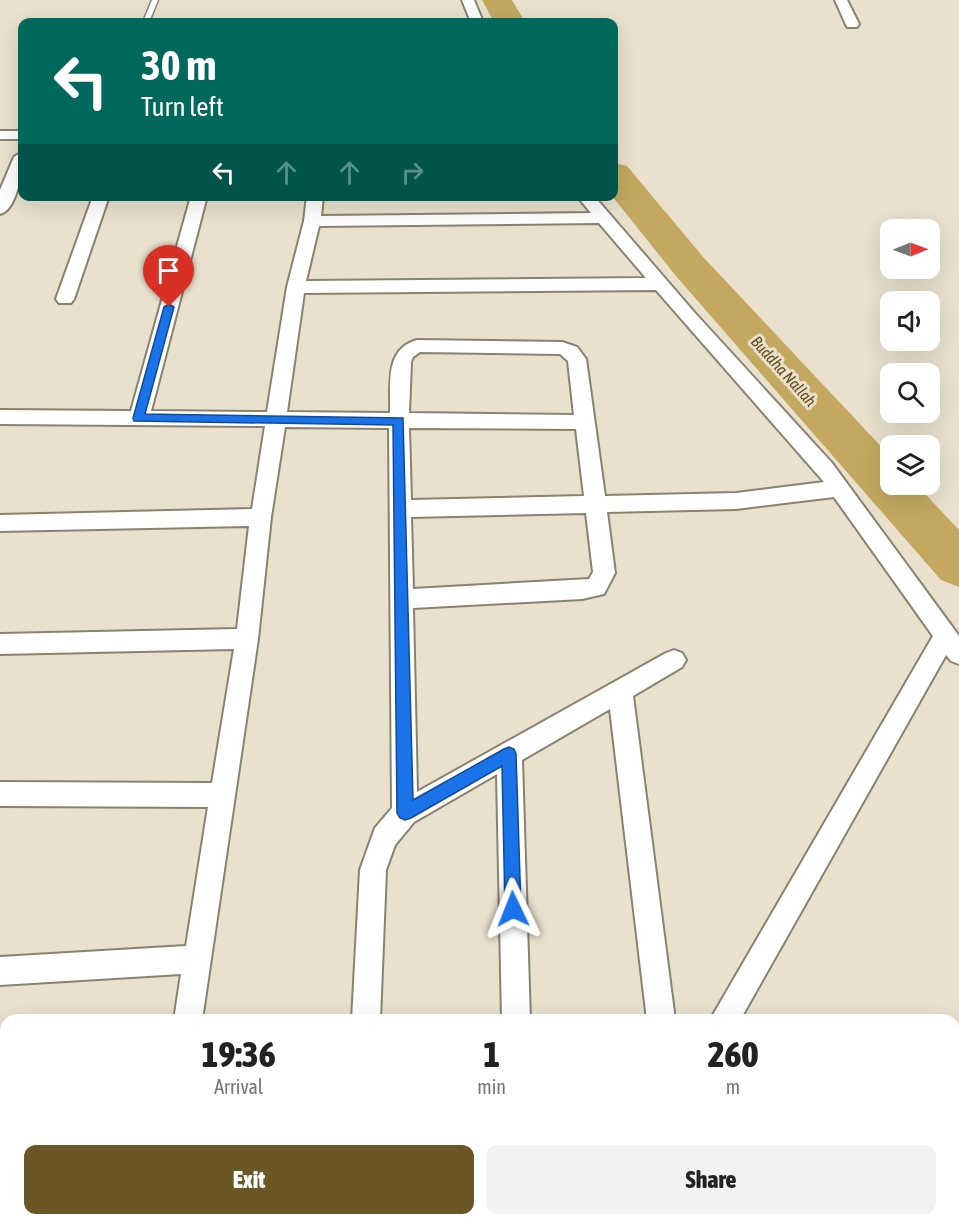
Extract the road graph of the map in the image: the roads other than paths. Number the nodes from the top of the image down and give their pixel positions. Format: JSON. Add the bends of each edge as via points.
{"nodes":[{"id":1,"x":156,"y":0,"type":"edge"},
{"id":2,"x":468,"y":0,"type":"edge"},
{"id":3,"x":841,"y":0,"type":"edge"},
{"id":4,"x":148,"y":18,"type":"edge"},
{"id":5,"x":475,"y":18,"type":"edge"},
{"id":6,"x":852,"y":24,"type":"dead end"},
{"id":7,"x":0,"y":135,"type":"edge"},
{"id":8,"x":18,"y":135,"type":"edge"},
{"id":9,"x":18,"y":166,"type":"edge"},
{"id":10,"x":99,"y":201,"type":"edge"},
{"id":11,"x":198,"y":201,"type":"edge"},
{"id":12,"x":314,"y":201,"type":"edge"},
{"id":13,"x":589,"y":201,"type":"edge"},
{"id":14,"x":0,"y":209,"type":"edge"},
{"id":15,"x":602,"y":218,"type":"junction"},
{"id":16,"x":312,"y":221,"type":"junction"},
{"id":17,"x":660,"y":284,"type":"junction"},
{"id":18,"x":296,"y":287,"type":"junction"},
{"id":19,"x":65,"y":299,"type":"dead end"},
{"id":20,"x":0,"y":417,"type":"edge"},
{"id":21,"x":138,"y":418,"type":"junction"},
{"id":22,"x":276,"y":419,"type":"junction"},
{"id":23,"x":399,"y":421,"type":"junction"},
{"id":24,"x":584,"y":422,"type":"junction"},
{"id":25,"x":839,"y":488,"type":"junction"},
{"id":26,"x":595,"y":506,"type":"junction"},
{"id":27,"x":401,"y":509,"type":"junction"},
{"id":28,"x":261,"y":517,"type":"junction"},
{"id":29,"x":0,"y":523,"type":"edge"},
{"id":30,"x":402,"y":599,"type":"junction"},
{"id":31,"x":247,"y":639,"type":"junction"},
{"id":32,"x":0,"y":644,"type":"edge"},
{"id":33,"x":952,"y":645,"type":"edge"},
{"id":34,"x":674,"y":660,"type":"dead end"},
{"id":35,"x":620,"y":690,"type":"junction"},
{"id":36,"x":509,"y":754,"type":"junction"},
{"id":37,"x":0,"y":794,"type":"edge"},
{"id":38,"x":223,"y":795,"type":"junction"},
{"id":39,"x":405,"y":813,"type":"junction"},
{"id":40,"x":198,"y":959,"type":"junction"},
{"id":41,"x":0,"y":971,"type":"edge"},
{"id":42,"x":189,"y":1014,"type":"edge"},
{"id":43,"x":366,"y":1014,"type":"edge"},
{"id":44,"x":516,"y":1014,"type":"edge"},
{"id":45,"x":660,"y":1014,"type":"edge"},
{"id":46,"x":728,"y":1014,"type":"edge"}],
"edges":[{"from":1,"to":4,"type":"lane"},
{"from":2,"to":5,"type":"street"},
{"from":3,"to":6,"type":"street"},
{"from":7,"to":8,"type":"street"},
{"from":9,"to":14,"type":"street"},
{"from":10,"to":19,"type":"street"},
{"from":11,"to":21,"type":"street"},
{"from":12,"to":16,"type":"street"},
{"from":13,"to":15,"type":"street"},
{"from":15,"to":16,"type":"street"},
{"from":15,"to":17,"type":"street"},
{"from":16,"to":18,"type":"street"},
{"from":17,"to":18,"type":"street"},
{"from":17,"to":25,"type":"street"},
{"from":18,"to":22,"type":"street"},
{"from":20,"to":21,"type":"street"},
{"from":21,"to":22,"type":"street"},
{"from":22,"to":23,"type":"street"},
{"from":22,"to":28,"type":"street"},
{"from":23,"to":24,"type":"street"},
{"from":23,"to":24,"type":"street","via":[[402,362],[405,353],[417,346],[562,348],[571,352],[576,359]]},
{"from":23,"to":27,"type":"street"},
{"from":24,"to":26,"type":"street"},
{"from":25,"to":26,"type":"street","via":[[736,501]]},
{"from":25,"to":33,"type":"street"},
{"from":26,"to":27,"type":"street"},
{"from":26,"to":30,"type":"street","via":[[604,573],[596,587]]},
{"from":27,"to":30,"type":"street"},
{"from":28,"to":29,"type":"street"},
{"from":28,"to":31,"type":"street"},
{"from":30,"to":39,"type":"street"},
{"from":31,"to":32,"type":"street"},
{"from":31,"to":38,"type":"street"},
{"from":33,"to":46,"type":"street"},
{"from":34,"to":35,"type":"street"},
{"from":35,"to":36,"type":"street"},
{"from":35,"to":45,"type":"street"},
{"from":36,"to":39,"type":"street"},
{"from":36,"to":44,"type":"street"},
{"from":37,"to":38,"type":"street"},
{"from":38,"to":40,"type":"street"},
{"from":39,"to":43,"type":"street","via":[[384,837],[373,870]]},
{"from":40,"to":41,"type":"street"},
{"from":40,"to":42,"type":"street"}]}
